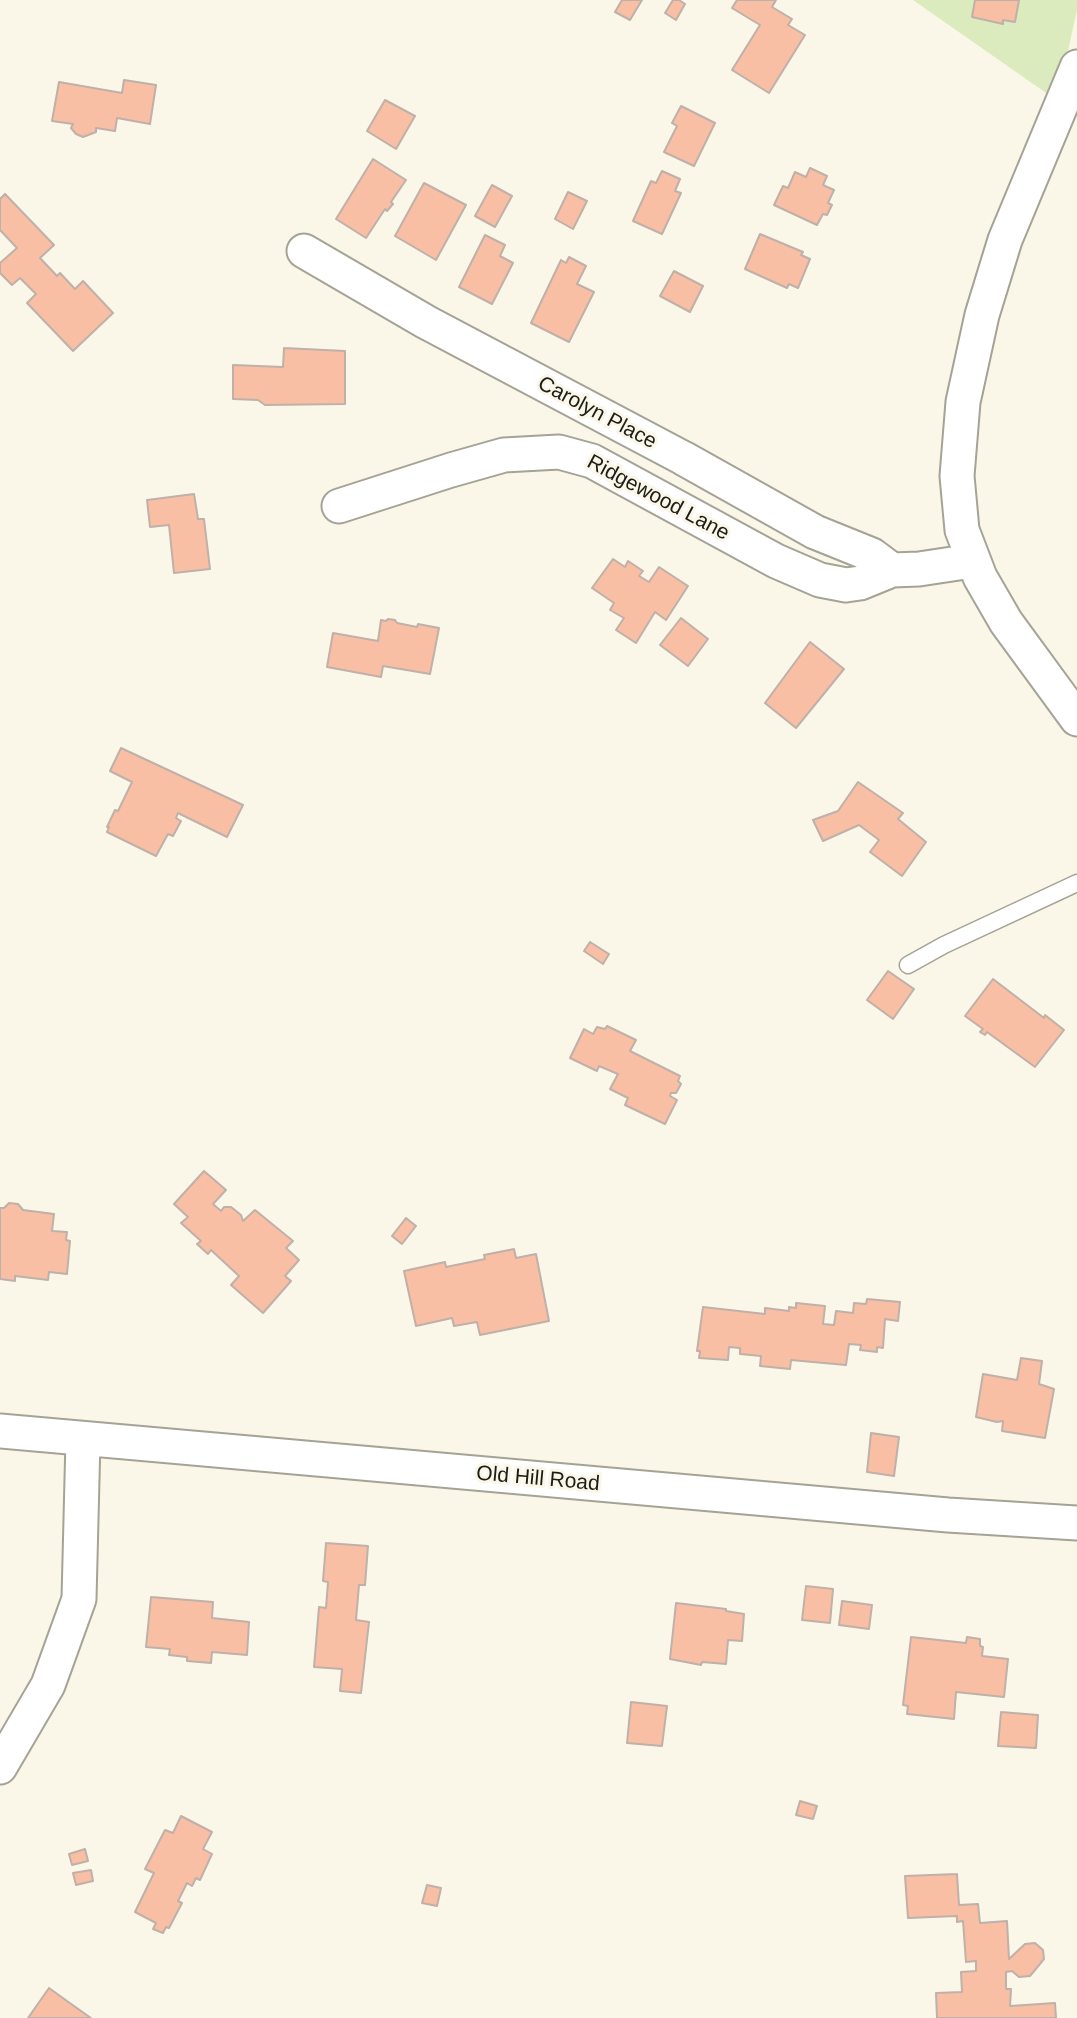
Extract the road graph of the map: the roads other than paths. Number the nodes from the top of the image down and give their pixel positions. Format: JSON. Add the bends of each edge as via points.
{"nodes":[{"id":1,"x":1077,"y":67,"type":"edge"},
{"id":2,"x":304,"y":251,"type":"dead end"},
{"id":3,"x":339,"y":506,"type":"dead end"},
{"id":4,"x":972,"y":561,"type":"junction"},
{"id":5,"x":892,"y":570,"type":"junction"},
{"id":6,"x":1077,"y":719,"type":"edge"},
{"id":7,"x":1077,"y":883,"type":"edge"},
{"id":8,"x":908,"y":965,"type":"dead end"},
{"id":9,"x":0,"y":1431,"type":"edge"},
{"id":10,"x":83,"y":1439,"type":"junction"},
{"id":11,"x":1077,"y":1523,"type":"edge"},
{"id":12,"x":0,"y":1767,"type":"edge"}],
"edges":[{"from":1,"to":4,"type":"street","via":[[1005,240],[966,381],[957,476],[959,516]]},
{"from":2,"to":5,"type":"street","name":"Carolyn Place","via":[[426,322],[815,532],[872,555]]},
{"from":3,"to":5,"type":"street","name":"Ridgewood Lane","via":[[504,455],[559,452],[592,461],[776,561],[820,580],[846,585]]},
{"from":4,"to":5,"type":"street","name":"Ridgewood Lane"},
{"from":4,"to":6,"type":"street","via":[[1006,622]]},
{"from":7,"to":8,"type":"lane"},
{"from":9,"to":10,"type":"street","name":"Old Hill Road"},
{"from":10,"to":11,"type":"street","name":"Old Hill Road"},
{"from":10,"to":12,"type":"street","via":[[79,1600],[48,1685]]}]}
